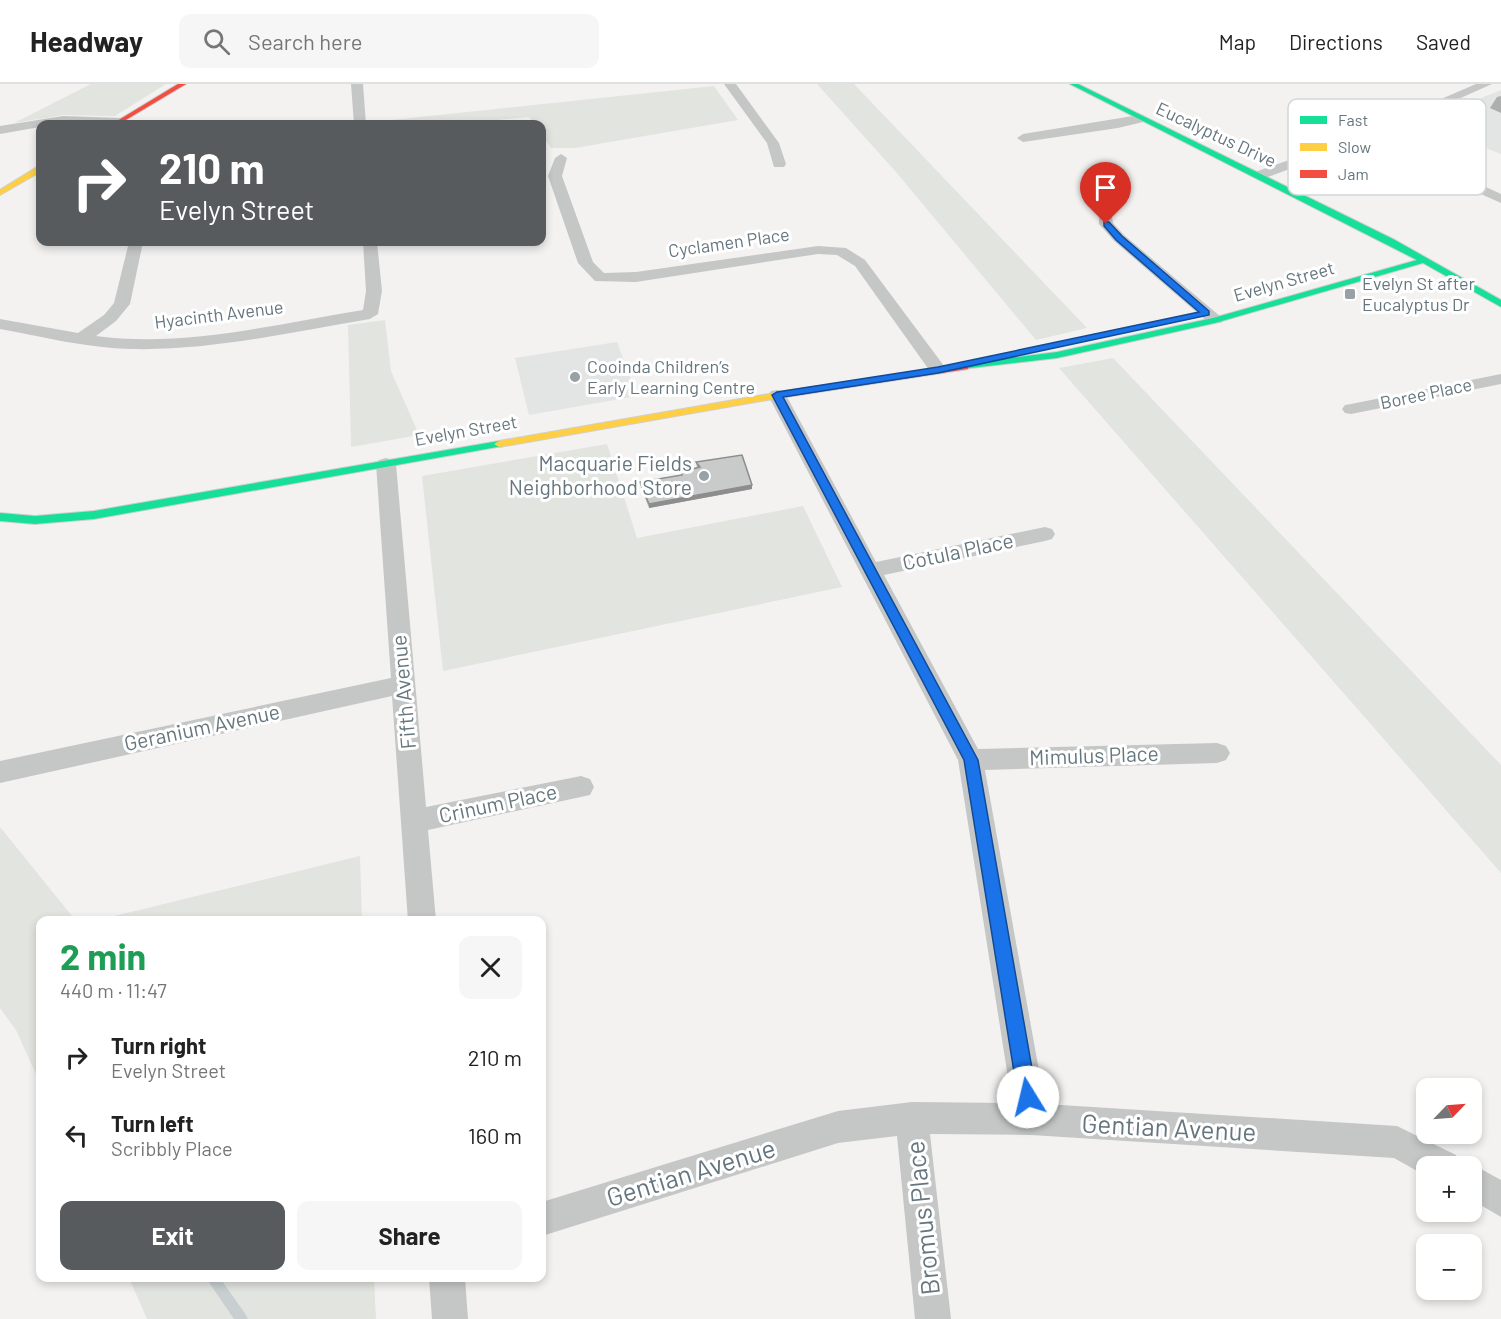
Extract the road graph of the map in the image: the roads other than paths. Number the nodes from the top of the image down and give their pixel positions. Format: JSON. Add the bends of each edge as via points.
{"nodes":[{"id":1,"x":183,"y":84,"type":"edge"},
{"id":2,"x":357,"y":84,"type":"edge"},
{"id":3,"x":730,"y":84,"type":"edge"},
{"id":4,"x":1073,"y":84,"type":"edge"},
{"id":5,"x":1478,"y":85,"type":"edge"},
{"id":6,"x":1449,"y":99,"type":"edge"},
{"id":7,"x":1139,"y":119,"type":"junction"},
{"id":8,"x":122,"y":120,"type":"edge"},
{"id":9,"x":360,"y":120,"type":"edge"},
{"id":10,"x":36,"y":124,"type":"edge"},
{"id":11,"x":0,"y":130,"type":"edge"},
{"id":12,"x":1023,"y":138,"type":"dead end"},
{"id":13,"x":561,"y":158,"type":"dead end"},
{"id":14,"x":779,"y":164,"type":"dead end"},
{"id":15,"x":1288,"y":165,"type":"edge"},
{"id":16,"x":36,"y":172,"type":"edge"},
{"id":17,"x":1260,"y":175,"type":"junction"},
{"id":18,"x":1288,"y":189,"type":"edge"},
{"id":19,"x":1486,"y":192,"type":"edge"},
{"id":20,"x":0,"y":194,"type":"edge"},
{"id":21,"x":1299,"y":195,"type":"edge"},
{"id":22,"x":1501,"y":199,"type":"edge"},
{"id":23,"x":1106,"y":214,"type":"dead end"},
{"id":24,"x":135,"y":246,"type":"edge"},
{"id":25,"x":370,"y":246,"type":"edge"},
{"id":26,"x":1420,"y":257,"type":"junction"},
{"id":27,"x":1501,"y":304,"type":"edge"},
{"id":28,"x":1211,"y":316,"type":"junction"},
{"id":29,"x":0,"y":324,"type":"edge"},
{"id":30,"x":84,"y":337,"type":"junction"},
{"id":31,"x":938,"y":370,"type":"junction"},
{"id":32,"x":1501,"y":379,"type":"edge"},
{"id":33,"x":777,"y":395,"type":"junction"},
{"id":34,"x":1352,"y":409,"type":"dead end"},
{"id":35,"x":386,"y":464,"type":"junction"},
{"id":36,"x":0,"y":517,"type":"edge"},
{"id":37,"x":1045,"y":534,"type":"dead end"},
{"id":38,"x":872,"y":570,"type":"junction"},
{"id":39,"x":404,"y":684,"type":"junction"},
{"id":40,"x":1217,"y":753,"type":"dead end"},
{"id":41,"x":971,"y":760,"type":"junction"},
{"id":42,"x":0,"y":772,"type":"edge"},
{"id":43,"x":581,"y":787,"type":"dead end"},
{"id":44,"x":415,"y":821,"type":"junction"},
{"id":45,"x":422,"y":916,"type":"edge"},
{"id":46,"x":912,"y":1118,"type":"junction"},
{"id":47,"x":1031,"y":1119,"type":"junction"},
{"id":48,"x":1423,"y":1156,"type":"edge"},
{"id":49,"x":1482,"y":1188,"type":"edge"},
{"id":50,"x":1501,"y":1200,"type":"edge"},
{"id":51,"x":546,"y":1218,"type":"edge"},
{"id":52,"x":447,"y":1282,"type":"edge"},
{"id":53,"x":450,"y":1319,"type":"edge"},
{"id":54,"x":933,"y":1319,"type":"edge"}],
"edges":[{"from":1,"to":8,"type":"street"},
{"from":2,"to":9,"type":"street"},
{"from":3,"to":14,"type":"street","via":[[773,143]]},
{"from":4,"to":7,"type":"street","name":"Eucalyptus Drive"},
{"from":5,"to":6,"type":"street"},
{"from":7,"to":12,"type":"street"},
{"from":7,"to":17,"type":"street","name":"Eucalyptus Drive"},
{"from":10,"to":11,"type":"street"},
{"from":13,"to":31,"type":"street","name":"Cyclamen Place","via":[[555,176],[586,262],[600,278],[636,277],[818,250],[842,251],[860,263]]},
{"from":15,"to":17,"type":"street"},
{"from":16,"to":20,"type":"street"},
{"from":17,"to":18,"type":"street","name":"Eucalyptus Drive"},
{"from":19,"to":22,"type":"street"},
{"from":21,"to":26,"type":"street","name":"Eucalyptus Drive"},
{"from":23,"to":28,"type":"street","via":[[1106,224],[1119,238]]},
{"from":24,"to":30,"type":"street","via":[[122,304]]},
{"from":25,"to":30,"type":"street","name":"Hyacinth Avenue","via":[[374,291],[370,314],[190,341],[129,344]]},
{"from":26,"to":27,"type":"street","name":"Eucalyptus Drive"},
{"from":26,"to":28,"type":"street","name":"Evelyn Street"},
{"from":28,"to":31,"type":"street","name":"Evelyn Street"},
{"from":29,"to":30,"type":"street","name":"Hyacinth Avenue"},
{"from":31,"to":33,"type":"street","name":"Evelyn Street"},
{"from":32,"to":34,"type":"street","name":"Boree Place"},
{"from":33,"to":35,"type":"street","name":"Evelyn Street"},
{"from":33,"to":38,"type":"street"},
{"from":35,"to":36,"type":"street","name":"Evelyn Street","via":[[94,515],[54,520]]},
{"from":35,"to":39,"type":"street","name":"Fifth Avenue"},
{"from":37,"to":38,"type":"street","name":"Cotula Place"},
{"from":38,"to":41,"type":"street"},
{"from":39,"to":42,"type":"street","name":"Geranium Avenue"},
{"from":39,"to":44,"type":"street","name":"Fifth Avenue"},
{"from":40,"to":41,"type":"street","name":"Mimulus Place"},
{"from":41,"to":47,"type":"street"},
{"from":43,"to":44,"type":"street","name":"Crinum Place"},
{"from":44,"to":45,"type":"street","name":"Fifth Avenue"},
{"from":46,"to":47,"type":"street","name":"Gentian Avenue"},
{"from":46,"to":51,"type":"street","name":"Gentian Avenue","via":[[838,1127]]},
{"from":46,"to":54,"type":"street","name":"Bromus Place"},
{"from":47,"to":48,"type":"street","name":"Gentian Avenue","via":[[1397,1142]]},
{"from":49,"to":50,"type":"street"},
{"from":52,"to":53,"type":"street"}]}
